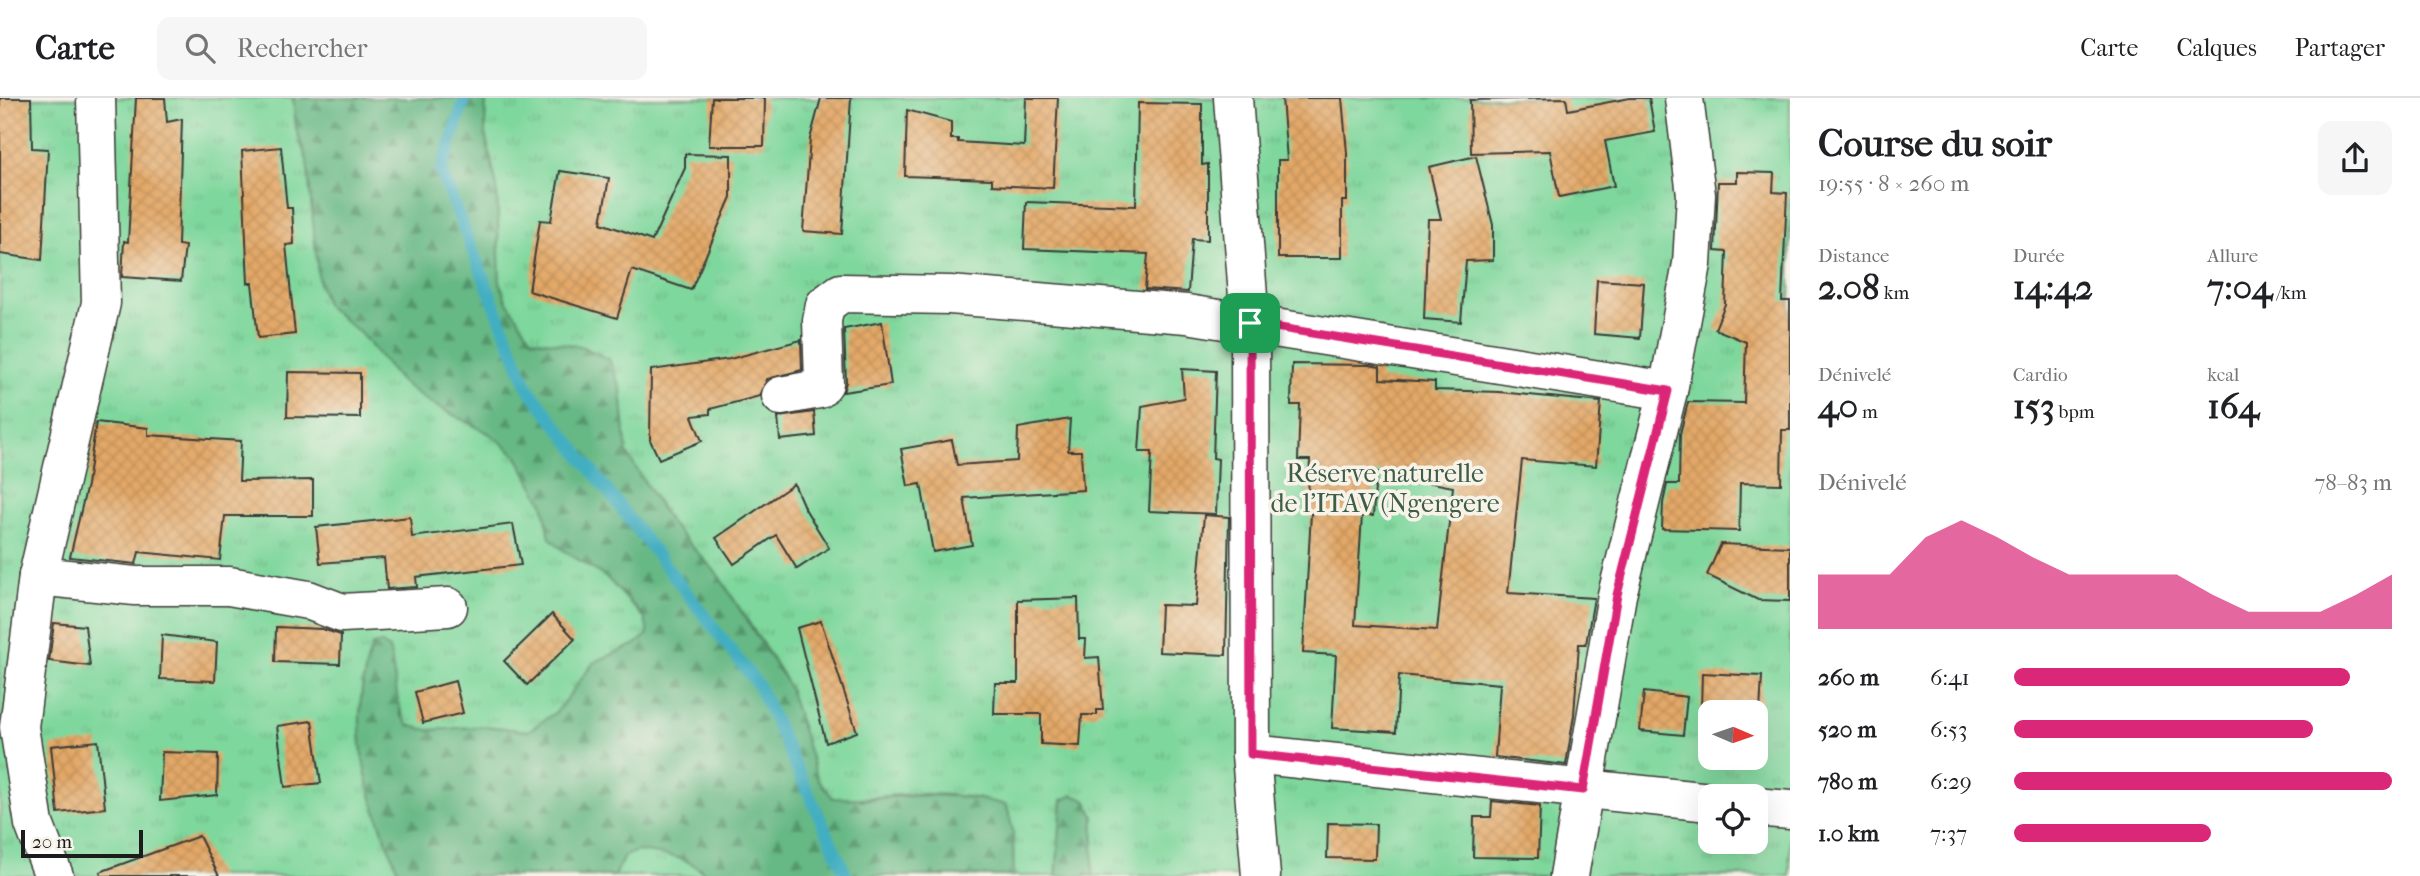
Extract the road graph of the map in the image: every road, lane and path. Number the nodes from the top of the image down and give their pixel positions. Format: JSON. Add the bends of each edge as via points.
{"nodes":[{"id":1,"x":96,"y":98,"type":"edge"},
{"id":2,"x":1233,"y":98,"type":"edge"},
{"id":3,"x":1684,"y":98,"type":"edge"},
{"id":4,"x":1250,"y":323,"type":"junction"},
{"id":5,"x":1668,"y":391,"type":"junction"},
{"id":6,"x":780,"y":396,"type":"dead end"},
{"id":7,"x":38,"y":576,"type":"junction"},
{"id":8,"x":448,"y":607,"type":"dead end"},
{"id":9,"x":1251,"y":754,"type":"junction"},
{"id":10,"x":1583,"y":790,"type":"junction"},
{"id":11,"x":1698,"y":801,"type":"edge"},
{"id":12,"x":15,"y":807,"type":"edge"},
{"id":13,"x":1768,"y":808,"type":"edge"},
{"id":14,"x":1790,"y":810,"type":"edge"},
{"id":15,"x":54,"y":876,"type":"edge"},
{"id":16,"x":1261,"y":876,"type":"edge"},
{"id":17,"x":1569,"y":876,"type":"edge"}],
"edges":[{"from":1,"to":7,"type":"street","via":[[101,303]]},
{"from":2,"to":4,"type":"street"},
{"from":3,"to":5,"type":"street","via":[[1696,195],[1692,264]]},
{"from":4,"to":5,"type":"street"},
{"from":4,"to":6,"type":"street","via":[[950,295],[841,293],[825,305],[823,313],[824,383],[819,389]]},
{"from":4,"to":9,"type":"street"},
{"from":5,"to":10,"type":"street","via":[[1617,595]]},
{"from":7,"to":8,"type":"street","via":[[135,586],[229,586],[308,600],[342,613]]},
{"from":7,"to":12,"type":"street","via":[[19,727]]},
{"from":9,"to":10,"type":"street"},
{"from":9,"to":16,"type":"street"},
{"from":10,"to":11,"type":"street"},
{"from":10,"to":17,"type":"street"},
{"from":12,"to":15,"type":"street","via":[[34,824]]},
{"from":13,"to":14,"type":"street"}]}
